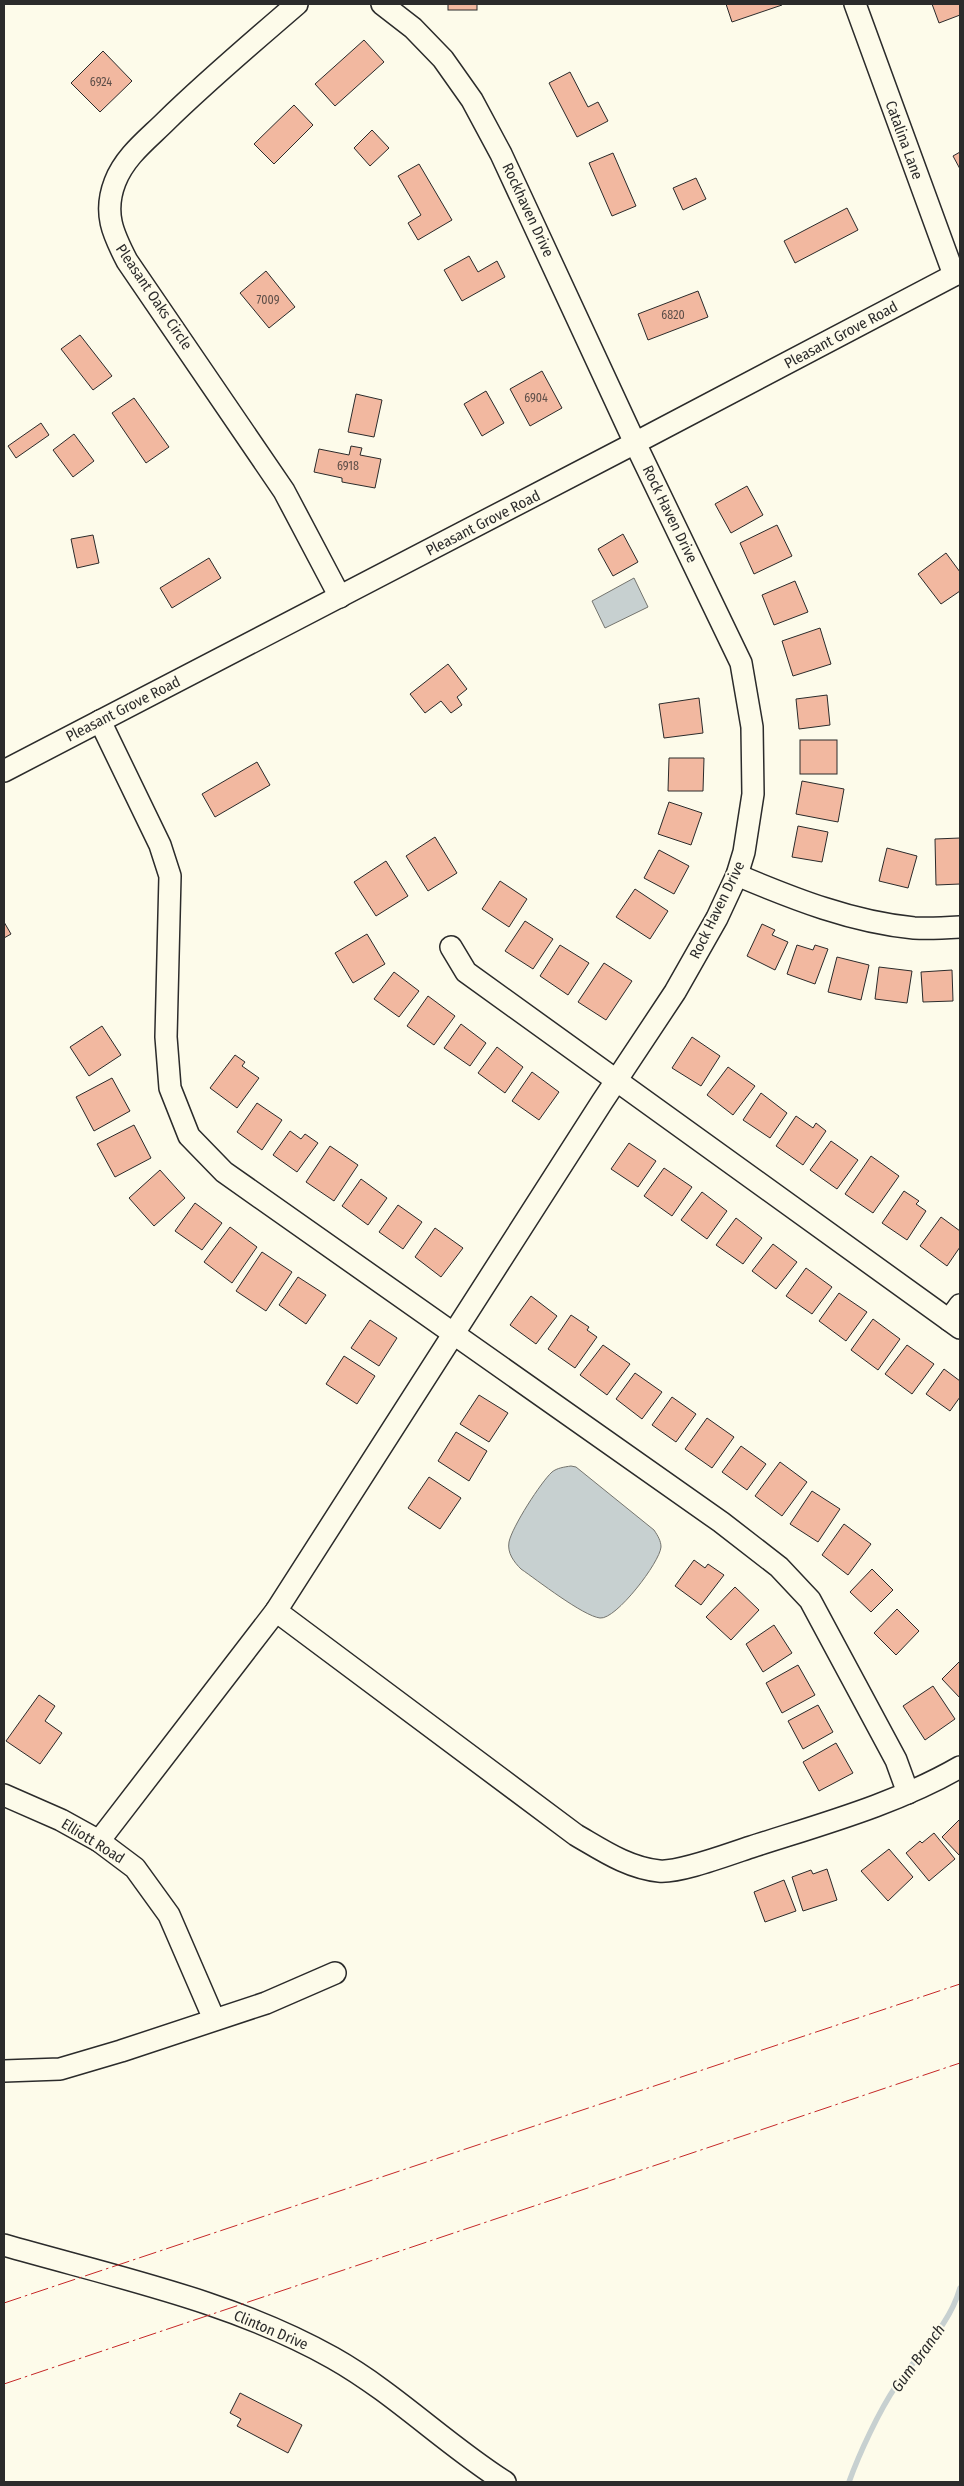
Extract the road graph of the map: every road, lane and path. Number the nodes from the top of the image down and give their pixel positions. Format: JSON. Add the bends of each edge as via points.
{"nodes":[{"id":1,"x":297,"y":4,"type":"edge"},
{"id":2,"x":382,"y":4,"type":"edge"},
{"id":3,"x":855,"y":4,"type":"edge"},
{"id":4,"x":957,"y":273,"type":"edge"},
{"id":5,"x":636,"y":444,"type":"junction"},
{"id":6,"x":340,"y":597,"type":"junction"},
{"id":7,"x":100,"y":721,"type":"junction"},
{"id":8,"x":4,"y":771,"type":"edge"},
{"id":9,"x":737,"y":875,"type":"junction"},
{"id":10,"x":960,"y":927,"type":"edge"},
{"id":11,"x":451,"y":947,"type":"dead end"},
{"id":12,"x":616,"y":1081,"type":"junction"},
{"id":13,"x":957,"y":1317,"type":"edge"},
{"id":14,"x":454,"y":1335,"type":"junction"},
{"id":15,"x":276,"y":1611,"type":"junction"},
{"id":16,"x":960,"y":1766,"type":"edge"},
{"id":17,"x":908,"y":1793,"type":"junction"},
{"id":18,"x":4,"y":1794,"type":"edge"},
{"id":19,"x":99,"y":1841,"type":"junction"},
{"id":20,"x":335,"y":1973,"type":"dead end"},
{"id":21,"x":214,"y":2019,"type":"junction"},
{"id":22,"x":4,"y":2071,"type":"edge"},
{"id":23,"x":4,"y":2246,"type":"edge"},
{"id":24,"x":505,"y":2482,"type":"edge"}],
"edges":[{"from":1,"to":6,"type":"street","name":"Pleasant Oaks Circle","via":[[134,152],[115,183],[110,221],[113,234],[128,261],[284,491]]},
{"from":2,"to":5,"type":"street","name":"Rockhaven Drive","via":[[428,42],[472,100],[540,233]]},
{"from":3,"to":4,"type":"street","name":"Catalina Lane"},
{"from":4,"to":5,"type":"street","name":"Pleasant Grove Road"},
{"from":5,"to":6,"type":"street","name":"Pleasant Grove Road"},
{"from":5,"to":9,"type":"street","name":"Rock Haven Drive","via":[[741,664],[752,727],[753,794]]},
{"from":6,"to":7,"type":"street","name":"Pleasant Grove Road"},
{"from":7,"to":8,"type":"street","name":"Pleasant Grove Road"},
{"from":7,"to":14,"type":"street","via":[[160,844],[170,876],[166,1037],[170,1088],[189,1136],[224,1172]]},
{"from":9,"to":10,"type":"street","via":[[806,902],[874,922],[916,928]]},
{"from":9,"to":12,"type":"street","name":"Rock Haven Drive","via":[[675,992]]},
{"from":11,"to":12,"type":"street","via":[[466,972]]},
{"from":12,"to":13,"type":"street"},
{"from":12,"to":14,"type":"street","name":"Rock Haven Drive"},
{"from":14,"to":15,"type":"street","name":"Rock Haven Drive"},
{"from":14,"to":17,"type":"street","via":[[719,1521],[779,1567],[810,1600],[896,1760]]},
{"from":15,"to":17,"type":"street","via":[[576,1835],[621,1861],[660,1871],[704,1863]]},
{"from":15,"to":19,"type":"street","name":"Rock Haven Drive"},
{"from":16,"to":17,"type":"street","via":[[933,1783]]},
{"from":18,"to":19,"type":"street","name":"Elliott Road"},
{"from":19,"to":21,"type":"street","name":"Elliott Road","via":[[135,1868],[169,1915]]},
{"from":20,"to":21,"type":"street","via":[[266,2004]]},
{"from":21,"to":22,"type":"street","via":[[60,2070]]},
{"from":23,"to":24,"type":"street","name":"Clinton Drive","via":[[188,2298],[296,2340],[377,2385],[438,2436]]}]}
